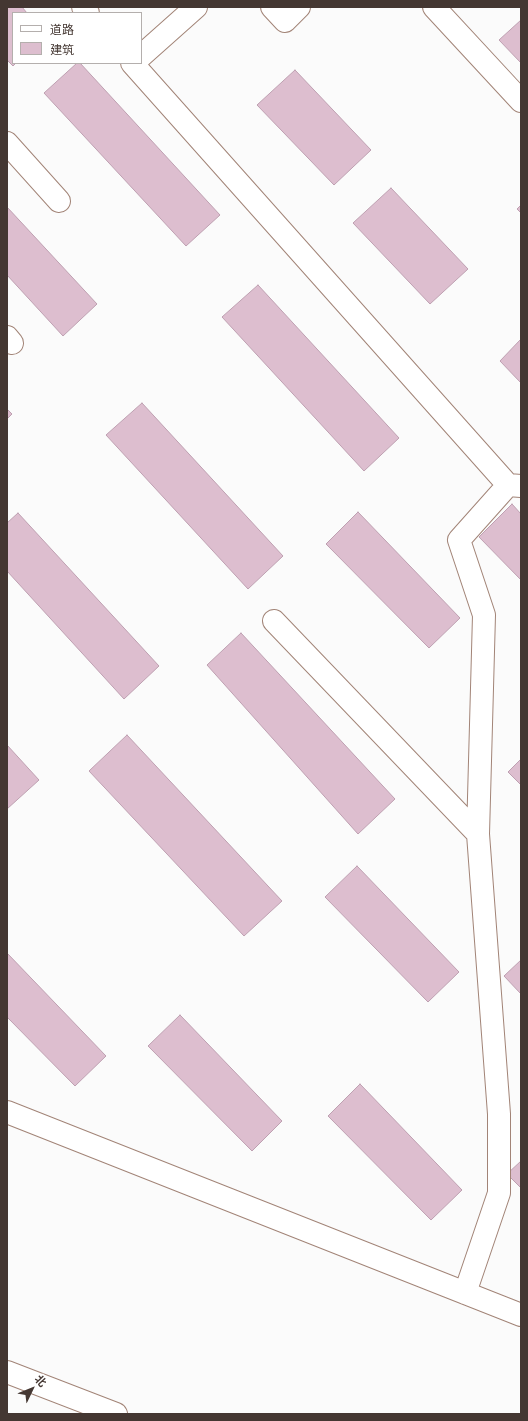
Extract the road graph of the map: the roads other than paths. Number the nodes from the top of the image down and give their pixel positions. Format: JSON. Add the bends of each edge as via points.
{"nodes":[{"id":1,"x":196,"y":7,"type":"edge"},
{"id":2,"x":272,"y":7,"type":"edge"},
{"id":3,"x":299,"y":7,"type":"edge"},
{"id":4,"x":434,"y":7,"type":"edge"},
{"id":5,"x":142,"y":55,"type":"edge"},
{"id":6,"x":133,"y":64,"type":"edge"},
{"id":7,"x":521,"y":101,"type":"edge"},
{"id":8,"x":7,"y":143,"type":"edge"},
{"id":9,"x":60,"y":201,"type":"dead end"},
{"id":10,"x":514,"y":486,"type":"edge"},
{"id":11,"x":274,"y":621,"type":"dead end"},
{"id":12,"x":478,"y":834,"type":"junction"},
{"id":13,"x":7,"y":1112,"type":"edge"},
{"id":14,"x":465,"y":1293,"type":"junction"},
{"id":15,"x":521,"y":1316,"type":"edge"},
{"id":16,"x":7,"y":1372,"type":"edge"},
{"id":17,"x":116,"y":1414,"type":"edge"}],
"edges":[{"from":1,"to":5,"type":"main road"},
{"from":2,"to":3,"type":"main road","via":[[285,21]]},
{"from":4,"to":7,"type":"main road"},
{"from":6,"to":10,"type":"main road"},
{"from":8,"to":9,"type":"main road"},
{"from":10,"to":12,"type":"main road","via":[[460,540],[484,615]]},
{"from":11,"to":12,"type":"main road"},
{"from":12,"to":14,"type":"main road","via":[[499,1114],[499,1193]]},
{"from":13,"to":14,"type":"main road"},
{"from":14,"to":15,"type":"main road"},
{"from":16,"to":17,"type":"main road"}]}
